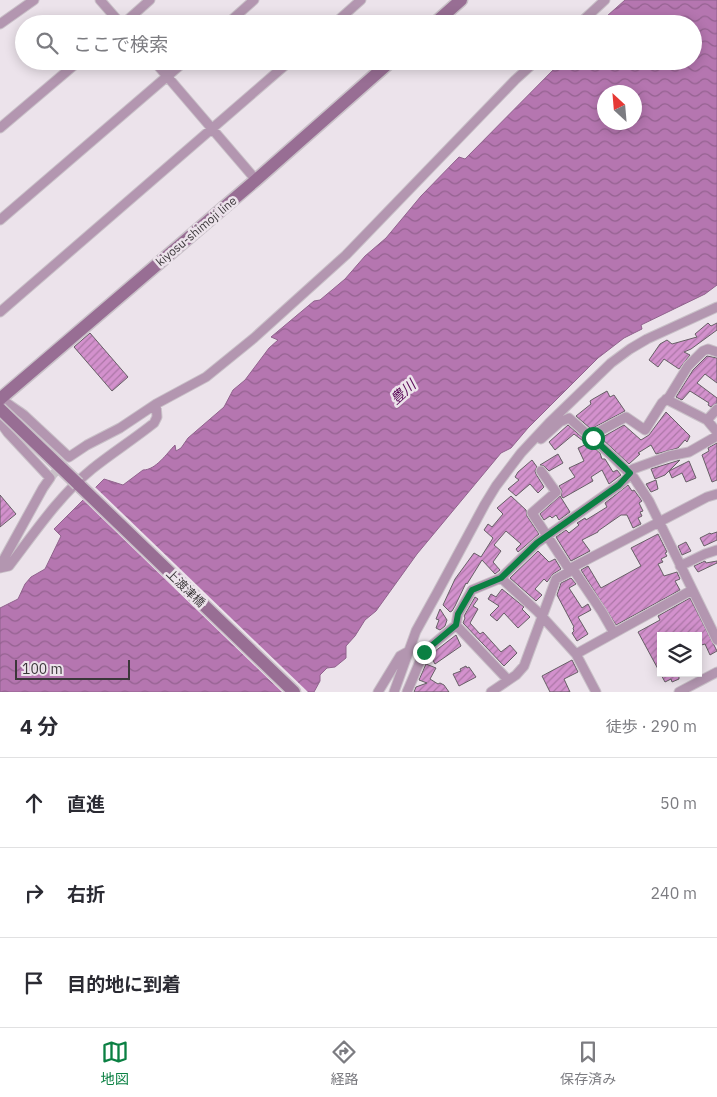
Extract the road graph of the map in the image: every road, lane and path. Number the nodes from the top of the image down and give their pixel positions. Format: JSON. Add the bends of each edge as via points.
{"nodes":[{"id":1,"x":34,"y":0,"type":"edge"},
{"id":2,"x":100,"y":0,"type":"edge"},
{"id":3,"x":150,"y":0,"type":"edge"},
{"id":4,"x":254,"y":0,"type":"edge"},
{"id":5,"x":361,"y":0,"type":"edge"},
{"id":6,"x":461,"y":0,"type":"edge"},
{"id":7,"x":606,"y":0,"type":"edge"},
{"id":8,"x":114,"y":15,"type":"edge"},
{"id":9,"x":132,"y":15,"type":"edge"},
{"id":10,"x":237,"y":15,"type":"edge"},
{"id":11,"x":344,"y":15,"type":"edge"},
{"id":12,"x":444,"y":15,"type":"edge"},
{"id":13,"x":589,"y":15,"type":"edge"},
{"id":14,"x":0,"y":24,"type":"edge"},
{"id":15,"x":68,"y":70,"type":"edge"},
{"id":16,"x":161,"y":70,"type":"edge"},
{"id":17,"x":175,"y":70,"type":"edge"},
{"id":18,"x":280,"y":70,"type":"edge"},
{"id":19,"x":381,"y":70,"type":"edge"},
{"id":20,"x":526,"y":70,"type":"edge"},
{"id":21,"x":167,"y":77,"type":"junction"},
{"id":22,"x":0,"y":128,"type":"edge"},
{"id":23,"x":212,"y":129,"type":"junction"},
{"id":24,"x":256,"y":180,"type":"junction"},
{"id":25,"x":0,"y":220,"type":"edge"},
{"id":26,"x":717,"y":307,"type":"edge"},
{"id":27,"x":0,"y":312,"type":"edge"},
{"id":28,"x":717,"y":352,"type":"edge"},
{"id":29,"x":666,"y":399,"type":"junction"},
{"id":30,"x":0,"y":401,"type":"edge"},
{"id":31,"x":156,"y":404,"type":"junction"},
{"id":32,"x":717,"y":409,"type":"edge"},
{"id":33,"x":707,"y":420,"type":"junction"},
{"id":34,"x":0,"y":422,"type":"edge"},
{"id":35,"x":717,"y":434,"type":"edge"},
{"id":36,"x":593,"y":438,"type":"junction"},
{"id":37,"x":521,"y":453,"type":"junction"},
{"id":38,"x":541,"y":470,"type":"dead end"},
{"id":39,"x":630,"y":473,"type":"junction"},
{"id":40,"x":78,"y":484,"type":"junction"},
{"id":41,"x":717,"y":494,"type":"edge"},
{"id":42,"x":658,"y":522,"type":"junction"},
{"id":43,"x":547,"y":536,"type":"junction"},
{"id":44,"x":717,"y":550,"type":"edge"},
{"id":45,"x":680,"y":566,"type":"junction"},
{"id":46,"x":0,"y":567,"type":"edge"},
{"id":47,"x":571,"y":570,"type":"junction"},
{"id":48,"x":501,"y":578,"type":"junction"},
{"id":49,"x":692,"y":590,"type":"junction"},
{"id":50,"x":542,"y":617,"type":"junction"},
{"id":51,"x":717,"y":618,"type":"edge"},
{"id":52,"x":708,"y":622,"type":"junction"},
{"id":53,"x":456,"y":625,"type":"junction"},
{"id":54,"x":614,"y":633,"type":"junction"},
{"id":55,"x":717,"y":640,"type":"edge"},
{"id":56,"x":409,"y":651,"type":"junction"},
{"id":57,"x":576,"y":654,"type":"junction"},
{"id":58,"x":717,"y":672,"type":"edge"},
{"id":59,"x":508,"y":680,"type":"junction"},
{"id":60,"x":294,"y":692,"type":"edge"},
{"id":61,"x":378,"y":692,"type":"edge"},
{"id":62,"x":394,"y":692,"type":"edge"},
{"id":63,"x":407,"y":692,"type":"edge"},
{"id":64,"x":491,"y":692,"type":"edge"},
{"id":65,"x":596,"y":692,"type":"edge"},
{"id":66,"x":679,"y":692,"type":"edge"}],
"edges":[{"from":1,"to":14,"type":"street"},
{"from":2,"to":8,"type":"street"},
{"from":3,"to":9,"type":"street"},
{"from":4,"to":10,"type":"street"},
{"from":5,"to":11,"type":"street"},
{"from":6,"to":12,"type":"main road"},
{"from":7,"to":13,"type":"street"},
{"from":15,"to":22,"type":"street"},
{"from":16,"to":21,"type":"street"},
{"from":17,"to":21,"type":"street"},
{"from":18,"to":23,"type":"street"},
{"from":19,"to":24,"type":"main road","name":"kiyosu-shimoji line"},
{"from":20,"to":31,"type":"street","via":[[346,255],[262,332],[206,377]]},
{"from":21,"to":23,"type":"street"},
{"from":21,"to":25,"type":"street"},
{"from":23,"to":24,"type":"street"},
{"from":23,"to":27,"type":"street"},
{"from":24,"to":30,"type":"main road","name":"kiyosu-shimoji line"},
{"from":26,"to":37,"type":"street","via":[[647,340],[611,363]]},
{"from":28,"to":29,"type":"street","via":[[708,348],[703,351],[688,366]]},
{"from":29,"to":33,"type":"street"},
{"from":29,"to":36,"type":"street","via":[[645,430],[626,416]]},
{"from":30,"to":31,"type":"street","via":[[24,415],[69,457]]},
{"from":30,"to":40,"type":"main road","name":"上渡津橋","bridge":true},
{"from":31,"to":40,"type":"street","via":[[154,423],[92,469]]},
{"from":32,"to":33,"type":"street"},
{"from":33,"to":35,"type":"street"},
{"from":34,"to":46,"type":"street","via":[[50,478]]},
{"from":35,"to":39,"type":"street","via":[[689,452],[644,464]]},
{"from":36,"to":37,"type":"street","via":[[572,419],[566,418],[530,450]]},
{"from":36,"to":39,"type":"street"},
{"from":37,"to":56,"type":"street","via":[[485,504],[416,631]]},
{"from":38,"to":43,"type":"street","via":[[556,492],[532,513]]},
{"from":39,"to":42,"type":"street","via":[[649,501]]},
{"from":39,"to":43,"type":"street","via":[[619,485]]},
{"from":40,"to":46,"type":"street","via":[[60,499],[9,566]]},
{"from":40,"to":60,"type":"main road","name":"上渡津橋"},
{"from":41,"to":42,"type":"street"},
{"from":42,"to":45,"type":"street"},
{"from":42,"to":47,"type":"street"},
{"from":43,"to":47,"type":"street"},
{"from":43,"to":48,"type":"street"},
{"from":44,"to":45,"type":"street"},
{"from":45,"to":49,"type":"street"},
{"from":47,"to":50,"type":"street","via":[[556,579]]},
{"from":47,"to":54,"type":"street","via":[[592,596]]},
{"from":48,"to":50,"type":"street"},
{"from":48,"to":53,"type":"street","via":[[472,590],[458,614]]},
{"from":49,"to":52,"type":"street"},
{"from":49,"to":54,"type":"street"},
{"from":50,"to":57,"type":"street"},
{"from":50,"to":59,"type":"street","via":[[524,666]]},
{"from":51,"to":52,"type":"street"},
{"from":52,"to":55,"type":"street"},
{"from":53,"to":59,"type":"street"},
{"from":53,"to":63,"type":"street","via":[[424,652]]},
{"from":54,"to":57,"type":"street"},
{"from":56,"to":61,"type":"street","via":[[400,656]]},
{"from":56,"to":62,"type":"street"},
{"from":57,"to":65,"type":"street"},
{"from":58,"to":66,"type":"street"},
{"from":59,"to":64,"type":"street"}]}
